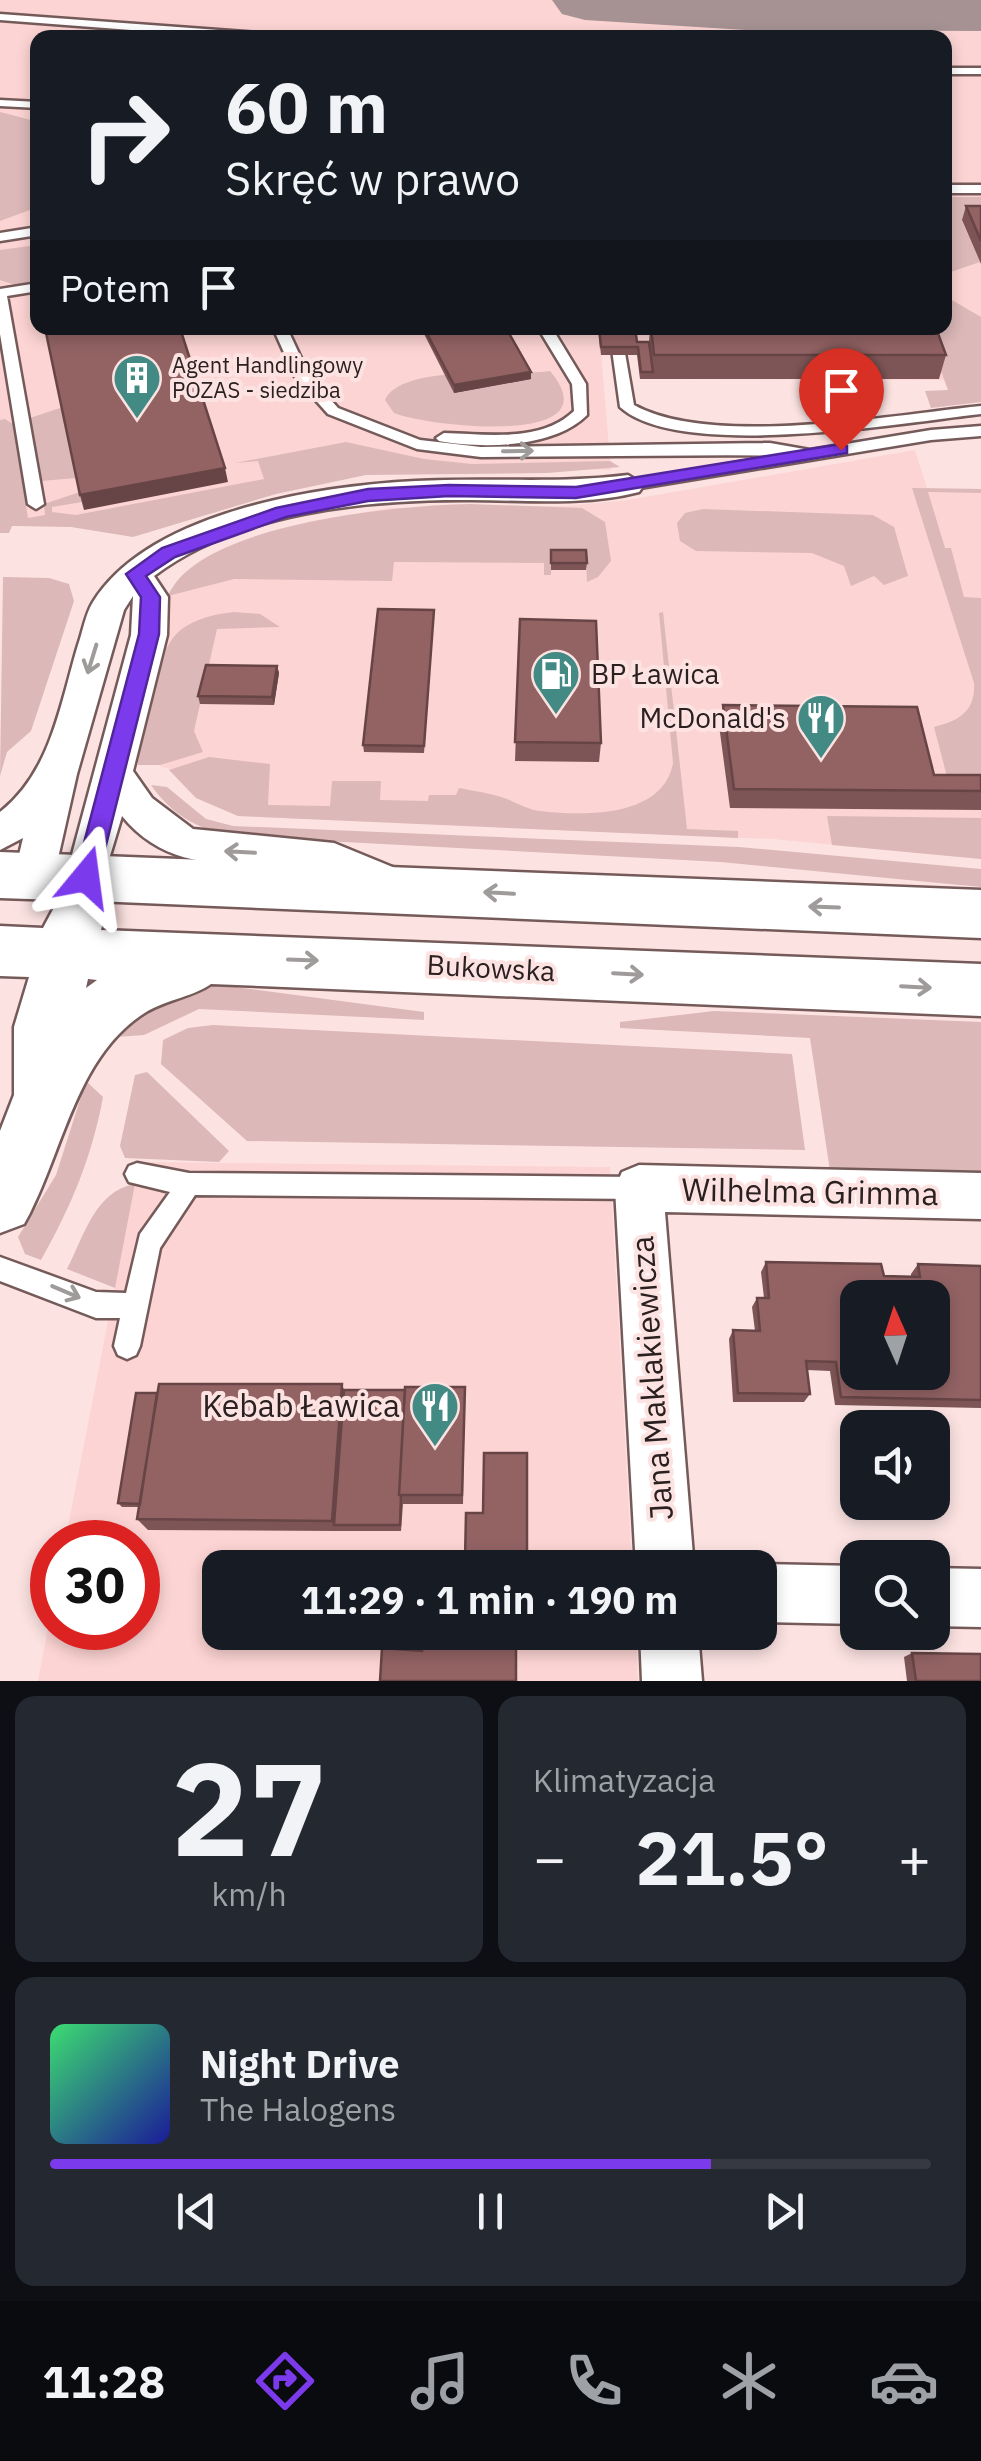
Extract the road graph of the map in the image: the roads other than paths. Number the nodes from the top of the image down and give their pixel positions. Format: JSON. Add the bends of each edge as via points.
{"nodes":[{"id":1,"x":0,"y":17,"type":"edge"},
{"id":2,"x":177,"y":30,"type":"edge"},
{"id":3,"x":952,"y":71,"type":"edge"},
{"id":4,"x":981,"y":71,"type":"edge"},
{"id":5,"x":0,"y":104,"type":"edge"},
{"id":6,"x":30,"y":105,"type":"edge"},
{"id":7,"x":952,"y":189,"type":"edge"},
{"id":8,"x":981,"y":190,"type":"edge"},
{"id":9,"x":30,"y":233,"type":"edge"},
{"id":10,"x":0,"y":237,"type":"edge"},
{"id":11,"x":30,"y":288,"type":"edge"},
{"id":12,"x":284,"y":335,"type":"edge"},
{"id":13,"x":549,"y":335,"type":"edge"},
{"id":14,"x":614,"y":335,"type":"edge"},
{"id":15,"x":981,"y":410,"type":"edge"},
{"id":16,"x":981,"y":431,"type":"edge"},
{"id":17,"x":388,"y":434,"type":"junction"},
{"id":18,"x":811,"y":455,"type":"junction"},
{"id":19,"x":628,"y":485,"type":"joint"},
{"id":20,"x":36,"y":504,"type":"dead end"},
{"id":21,"x":135,"y":574,"type":"junction"},
{"id":22,"x":58,"y":774,"type":"junction"},
{"id":23,"x":115,"y":775,"type":"junction"},
{"id":24,"x":30,"y":866,"type":"edge"},
{"id":25,"x":401,"y":888,"type":"junction"},
{"id":26,"x":981,"y":914,"type":"edge"},
{"id":27,"x":231,"y":958,"type":"junction"},
{"id":28,"x":19,"y":960,"type":"edge"},
{"id":29,"x":981,"y":990,"type":"edge"},
{"id":30,"x":41,"y":1104,"type":"junction"},
{"id":31,"x":136,"y":1174,"type":"dead end"},
{"id":32,"x":189,"y":1184,"type":"junction"},
{"id":33,"x":639,"y":1188,"type":"junction"},
{"id":34,"x":981,"y":1196,"type":"edge"},
{"id":35,"x":0,"y":1201,"type":"edge"},
{"id":36,"x":0,"y":1269,"type":"edge"},
{"id":37,"x":134,"y":1306,"type":"junction"},
{"id":38,"x":127,"y":1346,"type":"dead end"},
{"id":39,"x":664,"y":1550,"type":"edge"},
{"id":40,"x":777,"y":1593,"type":"edge"},
{"id":41,"x":840,"y":1595,"type":"edge"},
{"id":42,"x":950,"y":1597,"type":"edge"},
{"id":43,"x":981,"y":1598,"type":"edge"},
{"id":44,"x":670,"y":1650,"type":"edge"},
{"id":45,"x":672,"y":1681,"type":"edge"}],
"edges":[{"from":1,"to":2,"type":"lane"},
{"from":3,"to":4,"type":"lane"},
{"from":5,"to":6,"type":"lane"},
{"from":7,"to":8,"type":"lane"},
{"from":9,"to":10,"type":"lane"},
{"from":11,"to":20,"type":"lane","via":[[0,293]]},
{"from":12,"to":17,"type":"lane","via":[[315,395],[356,423]]},
{"from":13,"to":17,"type":"lane","via":[[579,384],[582,412],[575,422],[546,433],[488,437]]},
{"from":14,"to":15,"type":"lane","via":[[628,407],[660,426],[723,432]]},
{"from":16,"to":18,"type":"lane"},
{"from":17,"to":18,"type":"lane","one_way":true,"via":[[481,452],[770,448]]},
{"from":18,"to":19,"type":"lane"},
{"from":19,"to":21,"type":"street","via":[[560,493],[419,491],[312,504],[192,542]]},
{"from":21,"to":22,"type":"street","one_way":true,"via":[[108,608]]},
{"from":21,"to":23,"type":"street","via":[[151,597],[152,613]]},
{"from":22,"to":24,"type":"street"},
{"from":22,"to":24,"type":"street","via":[[34,807]]},
{"from":23,"to":24,"type":"street"},
{"from":25,"to":23,"type":"street","one_way":true,"via":[[326,856],[180,844],[131,803]]},
{"from":24,"to":25,"type":"main road"},
{"from":24,"to":28,"type":"main road"},
{"from":26,"to":25,"type":"main road","one_way":true},
{"from":27,"to":28,"type":"main road","name":"Bukowska"},
{"from":27,"to":29,"type":"main road","name":"Bukowska","one_way":true},
{"from":27,"to":30,"type":"main road","via":[[147,980],[114,996],[86,1024]]},
{"from":28,"to":30,"type":"main road","via":[[44,1027]]},
{"from":30,"to":35,"type":"main road"},
{"from":31,"to":32,"type":"lane"},
{"from":32,"to":33,"type":"lane"},
{"from":32,"to":37,"type":"lane","via":[[149,1244]]},
{"from":33,"to":34,"type":"street","name":"Wilhelma Grimma"},
{"from":33,"to":39,"type":"street","name":"Jana Maklakiewicza"},
{"from":36,"to":37,"type":"lane","one_way":true,"via":[[96,1305]]},
{"from":37,"to":38,"type":"lane"},
{"from":40,"to":41,"type":"street"},
{"from":42,"to":43,"type":"street"},
{"from":44,"to":45,"type":"street"}]}
